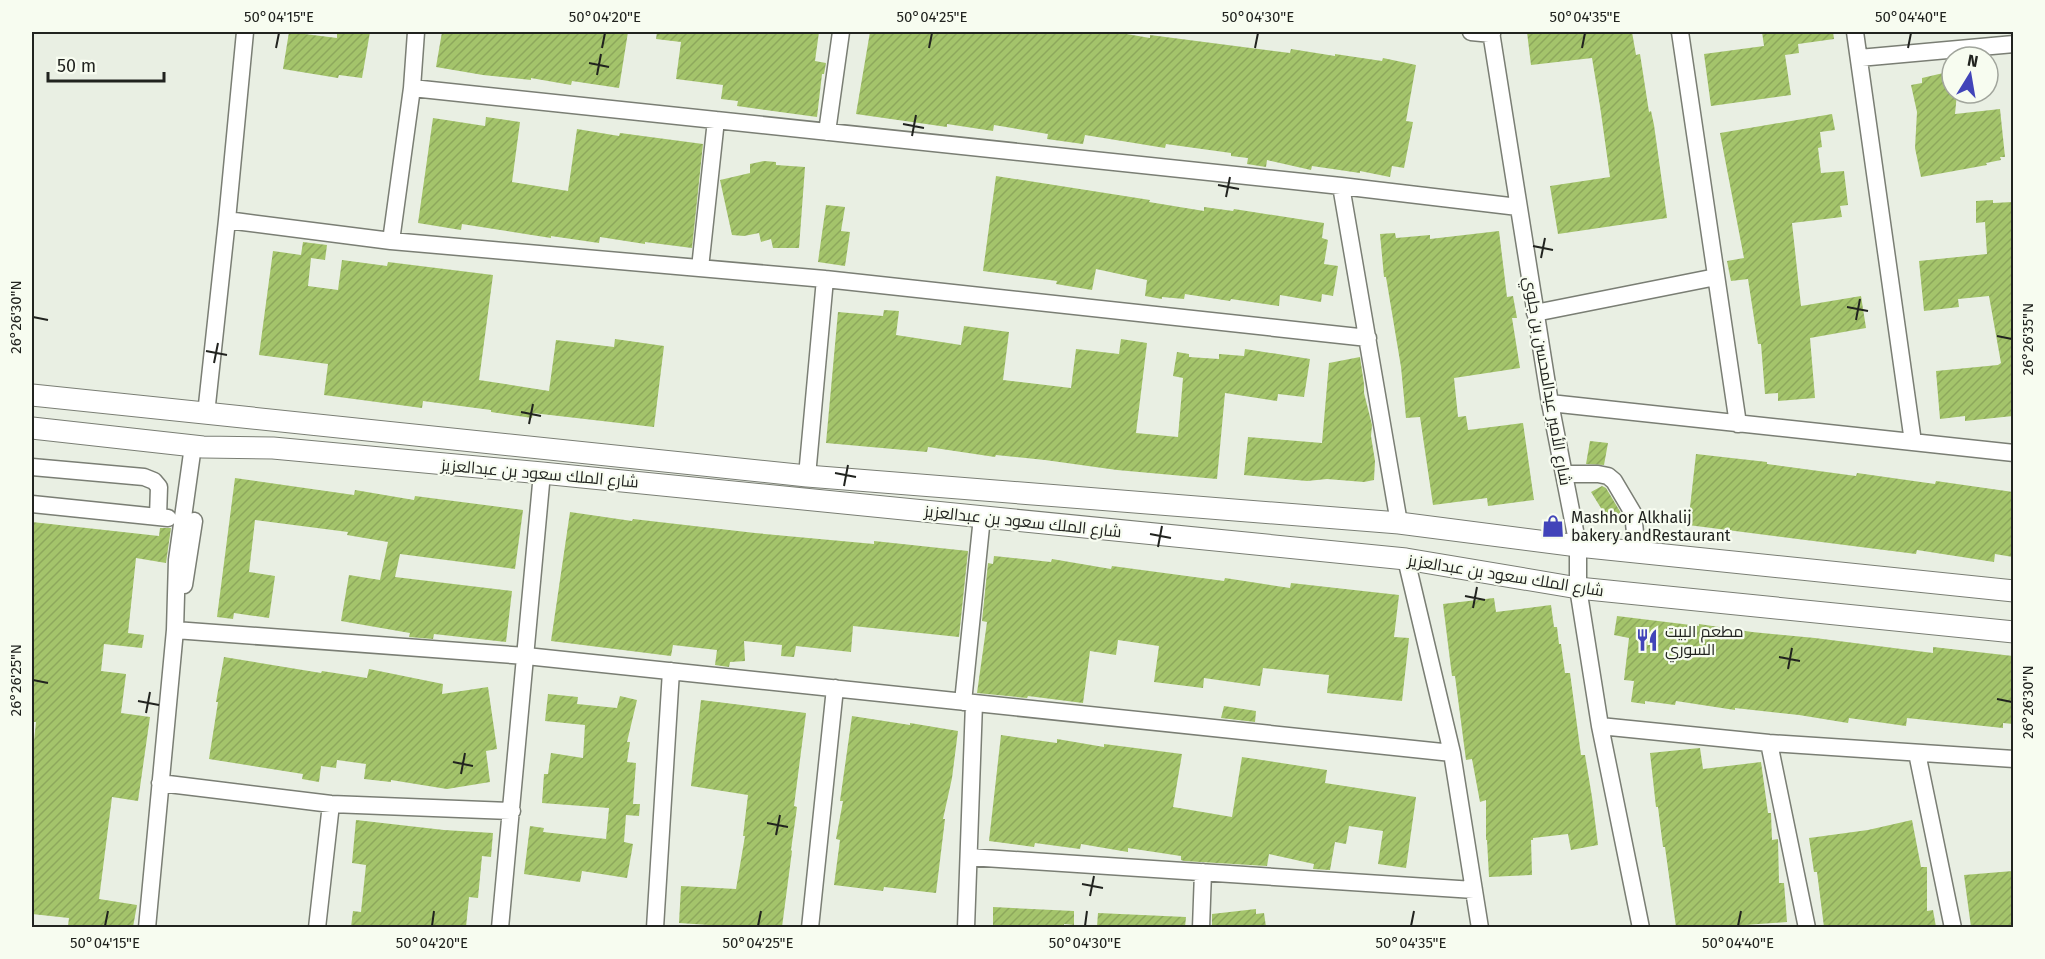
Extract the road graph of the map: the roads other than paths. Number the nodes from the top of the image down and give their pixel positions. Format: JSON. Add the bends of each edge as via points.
{"nodes":[{"id":1,"x":244,"y":32,"type":"edge"},
{"id":2,"x":416,"y":32,"type":"edge"},
{"id":3,"x":841,"y":32,"type":"edge"},
{"id":4,"x":1471,"y":32,"type":"edge"},
{"id":5,"x":1680,"y":32,"type":"edge"},
{"id":6,"x":1855,"y":32,"type":"edge"},
{"id":7,"x":1492,"y":33,"type":"edge"},
{"id":8,"x":2013,"y":44,"type":"edge"},
{"id":9,"x":1859,"y":58,"type":"junction"},
{"id":10,"x":412,"y":88,"type":"junction"},
{"id":11,"x":716,"y":120,"type":"junction"},
{"id":12,"x":827,"y":132,"type":"junction"},
{"id":13,"x":1341,"y":186,"type":"junction"},
{"id":14,"x":1518,"y":207,"type":"junction"},
{"id":15,"x":227,"y":220,"type":"junction"},
{"id":16,"x":391,"y":241,"type":"junction"},
{"id":17,"x":700,"y":268,"type":"junction"},
{"id":18,"x":1716,"y":277,"type":"junction"},
{"id":19,"x":825,"y":279,"type":"junction"},
{"id":20,"x":1535,"y":313,"type":"junction"},
{"id":21,"x":1368,"y":338,"type":"junction"},
{"id":22,"x":32,"y":395,"type":"edge"},
{"id":23,"x":1550,"y":404,"type":"junction"},
{"id":24,"x":206,"y":414,"type":"junction"},
{"id":25,"x":32,"y":416,"type":"edge"},
{"id":26,"x":1738,"y":424,"type":"junction"},
{"id":27,"x":32,"y":428,"type":"edge"},
{"id":28,"x":1913,"y":442,"type":"junction"},
{"id":29,"x":198,"y":447,"type":"junction"},
{"id":30,"x":273,"y":448,"type":"junction"},
{"id":31,"x":2013,"y":453,"type":"edge"},
{"id":32,"x":32,"y":467,"type":"edge"},
{"id":33,"x":542,"y":473,"type":"junction"},
{"id":34,"x":1564,"y":474,"type":"junction"},
{"id":35,"x":807,"y":476,"type":"junction"},
{"id":36,"x":32,"y":504,"type":"edge"},
{"id":37,"x":158,"y":517,"type":"junction"},
{"id":38,"x":982,"y":517,"type":"junction"},
{"id":39,"x":183,"y":520,"type":"junction"},
{"id":40,"x":1400,"y":523,"type":"junction"},
{"id":41,"x":1578,"y":546,"type":"junction"},
{"id":42,"x":1637,"y":552,"type":"junction"},
{"id":43,"x":1406,"y":559,"type":"junction"},
{"id":44,"x":1578,"y":588,"type":"junction"},
{"id":45,"x":2013,"y":591,"type":"edge"},
{"id":46,"x":175,"y":630,"type":"junction"},
{"id":47,"x":2013,"y":632,"type":"edge"},
{"id":48,"x":526,"y":656,"type":"junction"},
{"id":49,"x":671,"y":671,"type":"junction"},
{"id":50,"x":835,"y":688,"type":"junction"},
{"id":51,"x":969,"y":702,"type":"junction"},
{"id":52,"x":1600,"y":726,"type":"junction"},
{"id":53,"x":1769,"y":743,"type":"junction"},
{"id":54,"x":1452,"y":753,"type":"junction"},
{"id":55,"x":1917,"y":753,"type":"junction"},
{"id":56,"x":2013,"y":759,"type":"edge"},
{"id":57,"x":160,"y":783,"type":"junction"},
{"id":58,"x":331,"y":804,"type":"junction"},
{"id":59,"x":512,"y":811,"type":"junction"},
{"id":60,"x":969,"y":857,"type":"junction"},
{"id":61,"x":1203,"y":872,"type":"junction"},
{"id":62,"x":1474,"y":890,"type":"junction"},
{"id":63,"x":147,"y":927,"type":"edge"},
{"id":64,"x":317,"y":927,"type":"edge"},
{"id":65,"x":500,"y":927,"type":"edge"},
{"id":66,"x":655,"y":927,"type":"edge"},
{"id":67,"x":810,"y":927,"type":"edge"},
{"id":68,"x":966,"y":927,"type":"edge"},
{"id":69,"x":1202,"y":927,"type":"edge"},
{"id":70,"x":1480,"y":927,"type":"edge"},
{"id":71,"x":1641,"y":927,"type":"edge"},
{"id":72,"x":1807,"y":927,"type":"edge"},
{"id":73,"x":1953,"y":927,"type":"edge"}],
"edges":[{"from":1,"to":15,"type":"street"},
{"from":2,"to":10,"type":"street"},
{"from":3,"to":12,"type":"street"},
{"from":4,"to":7,"type":"street"},
{"from":5,"to":18,"type":"street"},
{"from":6,"to":9,"type":"street"},
{"from":7,"to":14,"type":"street","name":"شارع الأمير عبدالمحسن بن جلوي"},
{"from":8,"to":9,"type":"street"},
{"from":9,"to":28,"type":"street"},
{"from":10,"to":11,"type":"street"},
{"from":10,"to":16,"type":"street"},
{"from":11,"to":12,"type":"street"},
{"from":11,"to":17,"type":"street"},
{"from":12,"to":13,"type":"street"},
{"from":13,"to":14,"type":"street"},
{"from":13,"to":21,"type":"street"},
{"from":14,"to":20,"type":"street","name":"شارع الأمير عبدالمحسن بن جلوي"},
{"from":15,"to":16,"type":"street"},
{"from":15,"to":24,"type":"street"},
{"from":16,"to":17,"type":"street"},
{"from":17,"to":19,"type":"street"},
{"from":18,"to":20,"type":"street"},
{"from":18,"to":26,"type":"street"},
{"from":19,"to":21,"type":"street"},
{"from":19,"to":35,"type":"street"},
{"from":20,"to":23,"type":"street","name":"شارع الأمير عبدالمحسن بن جلوي"},
{"from":21,"to":40,"type":"street"},
{"from":22,"to":24,"type":"main road","name":"شارع الملك سعود بن عبدالعزيز"},
{"from":23,"to":26,"type":"street"},
{"from":23,"to":34,"type":"street","name":"شارع الأمير عبدالمحسن بن جلوي"},
{"from":24,"to":35,"type":"main road","name":"شارع الملك سعود بن عبدالعزيز"},
{"from":25,"to":30,"type":"main road"},
{"from":26,"to":28,"type":"street"},
{"from":27,"to":29,"type":"main road","name":"شارع الملك سعود بن عبدالعزيز"},
{"from":28,"to":31,"type":"street"},
{"from":29,"to":30,"type":"main road","name":"شارع الملك سعود بن عبدالعزيز"},
{"from":29,"to":39,"type":"street"},
{"from":29,"to":46,"type":"street","via":[[189,560]]},
{"from":30,"to":33,"type":"main road","name":"شارع الملك سعود بن عبدالعزيز"},
{"from":32,"to":37,"type":"street","via":[[144,477],[159,488]]},
{"from":33,"to":38,"type":"main road","name":"شارع الملك سعود بن عبدالعزيز"},
{"from":33,"to":48,"type":"street"},
{"from":34,"to":41,"type":"street","name":"شارع الأمير عبدالمحسن بن جلوي"},
{"from":34,"to":42,"type":"street","via":[[1598,474],[1614,481],[1633,513]]},
{"from":35,"to":40,"type":"main road","name":"شارع الملك سعود بن عبدالعزيز"},
{"from":36,"to":37,"type":"street"},
{"from":37,"to":39,"type":"street"},
{"from":38,"to":43,"type":"main road","name":"شارع الملك سعود بن عبدالعزيز"},
{"from":38,"to":51,"type":"street"},
{"from":39,"to":46,"type":"street","via":[[177,560]]},
{"from":40,"to":41,"type":"main road","name":"شارع الملك سعود بن عبدالعزيز"},
{"from":41,"to":42,"type":"main road","name":"شارع الملك سعود بن عبدالعزيز"},
{"from":41,"to":44,"type":"street","name":"شارع الأمير عبدالمحسن بن جلوي"},
{"from":42,"to":45,"type":"main road","name":"شارع الملك سعود بن عبدالعزيز"},
{"from":43,"to":44,"type":"main road","name":"شارع الملك سعود بن عبدالعزيز"},
{"from":43,"to":54,"type":"street"},
{"from":44,"to":47,"type":"main road","name":"شارع الملك سعود بن عبدالعزيز"},
{"from":44,"to":52,"type":"street","name":"شارع الأمير عبدالمحسن بن جلوي"},
{"from":46,"to":48,"type":"street"},
{"from":46,"to":57,"type":"street"},
{"from":48,"to":49,"type":"street"},
{"from":48,"to":59,"type":"street"},
{"from":49,"to":50,"type":"street"},
{"from":49,"to":66,"type":"street"},
{"from":50,"to":51,"type":"street"},
{"from":50,"to":67,"type":"street"},
{"from":51,"to":54,"type":"street"},
{"from":51,"to":60,"type":"street"},
{"from":52,"to":53,"type":"street"},
{"from":52,"to":71,"type":"street","name":"شارع الأمير عبدالمحسن بن جلوي"},
{"from":53,"to":55,"type":"street"},
{"from":53,"to":72,"type":"street"},
{"from":54,"to":62,"type":"street"},
{"from":55,"to":56,"type":"street"},
{"from":55,"to":73,"type":"street"},
{"from":57,"to":58,"type":"street"},
{"from":57,"to":63,"type":"street"},
{"from":58,"to":59,"type":"street"},
{"from":58,"to":64,"type":"street"},
{"from":59,"to":65,"type":"street"},
{"from":60,"to":61,"type":"street"},
{"from":60,"to":68,"type":"street"},
{"from":61,"to":62,"type":"street"},
{"from":61,"to":69,"type":"street"},
{"from":62,"to":70,"type":"street"}]}
